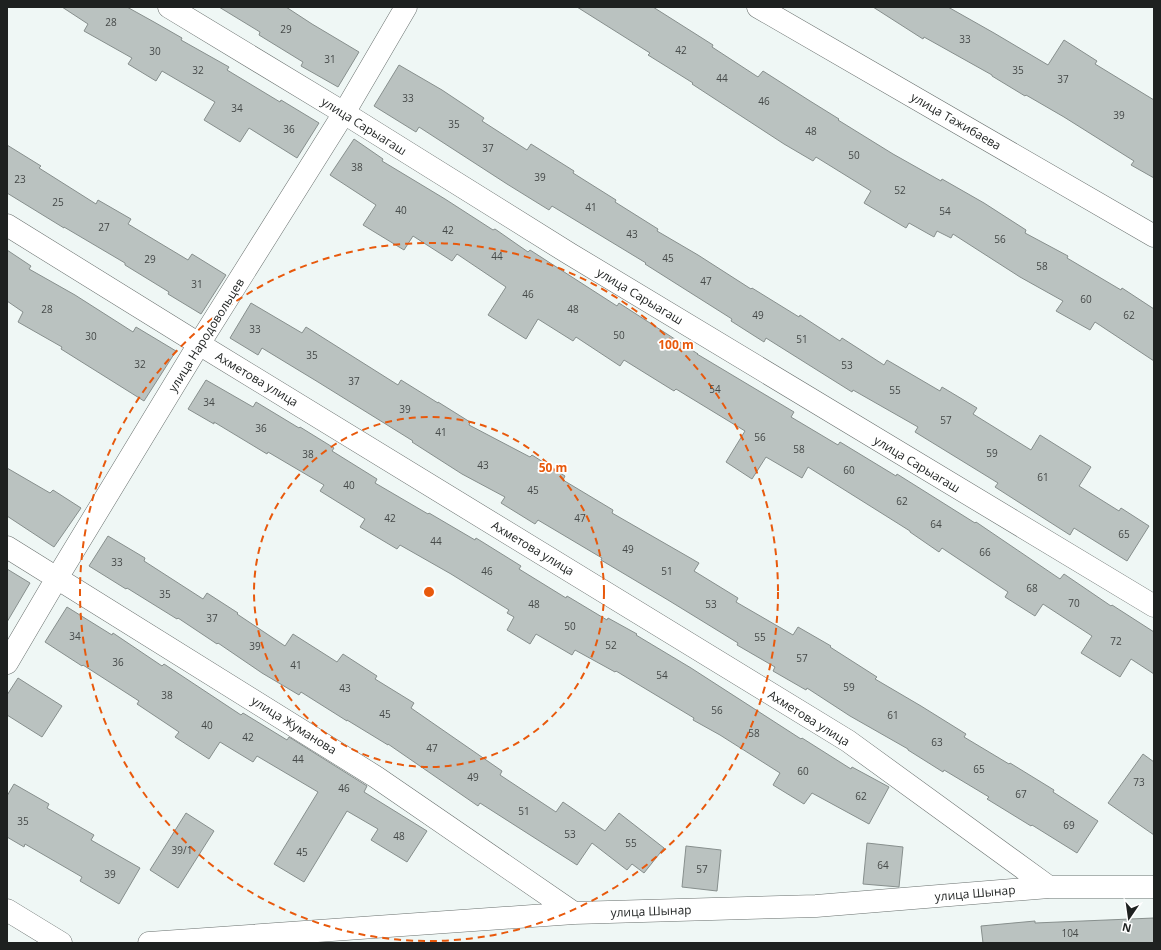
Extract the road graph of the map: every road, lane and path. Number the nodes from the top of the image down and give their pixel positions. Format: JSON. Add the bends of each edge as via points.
{"nodes":[{"id":1,"x":169,"y":7,"type":"edge"},
{"id":2,"x":406,"y":7,"type":"edge"},
{"id":3,"x":758,"y":7,"type":"edge"},
{"id":4,"x":344,"y":113,"type":"junction"},
{"id":5,"x":7,"y":225,"type":"edge"},
{"id":6,"x":1154,"y":236,"type":"edge"},
{"id":7,"x":199,"y":344,"type":"junction"},
{"id":8,"x":7,"y":547,"type":"edge"},
{"id":9,"x":57,"y":578,"type":"junction"},
{"id":10,"x":1154,"y":606,"type":"edge"},
{"id":11,"x":7,"y":664,"type":"edge"},
{"id":12,"x":1049,"y":886,"type":"junction"},
{"id":13,"x":1154,"y":887,"type":"edge"},
{"id":14,"x":7,"y":910,"type":"edge"},
{"id":15,"x":574,"y":913,"type":"junction"},
{"id":16,"x":61,"y":943,"type":"edge"},
{"id":17,"x":149,"y":943,"type":"edge"}],
"edges":[{"from":1,"to":4,"type":"street","name":"улица Сарыагаш"},
{"from":2,"to":4,"type":"street","name":"улица Народовольцев"},
{"from":3,"to":6,"type":"street","name":"улица Тажибаева"},
{"from":4,"to":7,"type":"street","name":"улица Народовольцев"},
{"from":4,"to":10,"type":"street","name":"улица Сарыагаш","via":[[576,258]]},
{"from":5,"to":7,"type":"street","name":"Ахметова улица"},
{"from":7,"to":9,"type":"street","name":"улица Народовольцев"},
{"from":7,"to":12,"type":"street","name":"Ахметова улица","via":[[848,741]]},
{"from":8,"to":9,"type":"street","name":"улица Жуманова"},
{"from":9,"to":11,"type":"street","name":"улица Народовольцев"},
{"from":9,"to":15,"type":"street","name":"улица Жуманова","via":[[376,777]]},
{"from":12,"to":13,"type":"street","name":"улица Шынар"},
{"from":12,"to":15,"type":"street","name":"улица Шынар","via":[[816,906]]},
{"from":14,"to":16,"type":"street"},
{"from":15,"to":17,"type":"street","name":"улица Шынар"}]}
